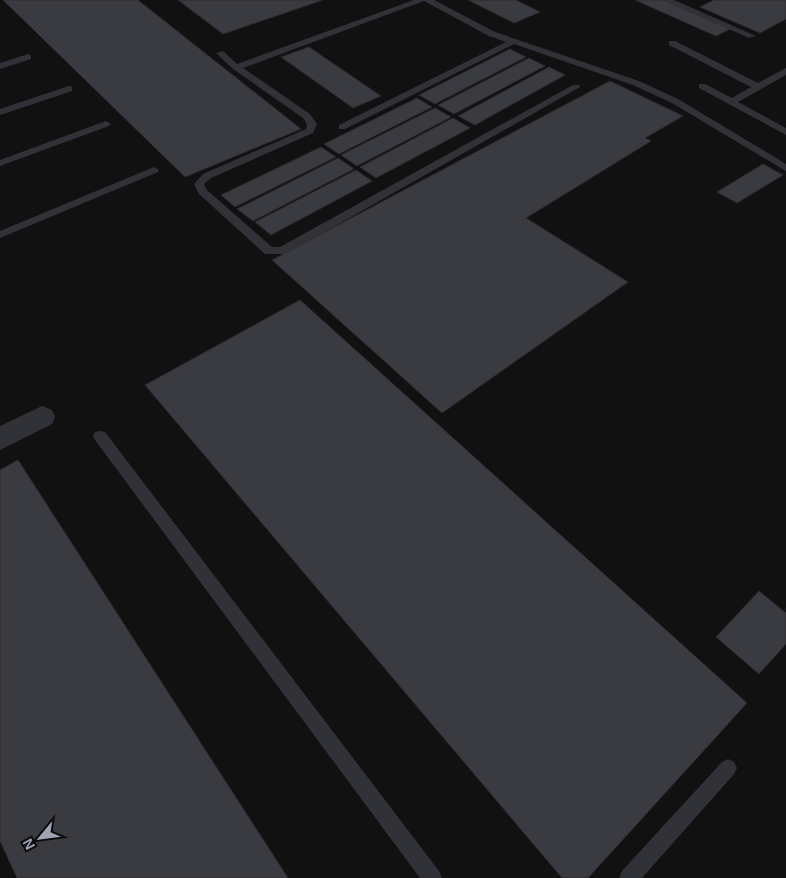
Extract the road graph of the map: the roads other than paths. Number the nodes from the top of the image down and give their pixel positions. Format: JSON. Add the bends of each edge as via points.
{"nodes":[{"id":1,"x":421,"y":0,"type":"edge"},
{"id":2,"x":428,"y":0,"type":"edge"},
{"id":3,"x":667,"y":0,"type":"edge"},
{"id":4,"x":752,"y":36,"type":"dead end"},
{"id":5,"x":514,"y":41,"type":"junction"},
{"id":6,"x":672,"y":43,"type":"dead end"},
{"id":7,"x":220,"y":53,"type":"dead end"},
{"id":8,"x":28,"y":57,"type":"dead end"},
{"id":9,"x":0,"y":66,"type":"edge"},
{"id":10,"x":236,"y":67,"type":"junction"},
{"id":11,"x":786,"y":71,"type":"edge"},
{"id":12,"x":702,"y":86,"type":"dead end"},
{"id":13,"x":576,"y":87,"type":"dead end"},
{"id":14,"x":758,"y":87,"type":"junction"},
{"id":15,"x":69,"y":89,"type":"dead end"},
{"id":16,"x":732,"y":102,"type":"junction"},
{"id":17,"x":0,"y":112,"type":"edge"},
{"id":18,"x":106,"y":124,"type":"dead end"},
{"id":19,"x":342,"y":127,"type":"dead end"},
{"id":20,"x":786,"y":132,"type":"edge"},
{"id":21,"x":0,"y":162,"type":"edge"},
{"id":22,"x":786,"y":168,"type":"edge"},
{"id":23,"x":154,"y":170,"type":"dead end"},
{"id":24,"x":0,"y":234,"type":"edge"},
{"id":25,"x":42,"y":417,"type":"dead end"},
{"id":26,"x":100,"y":436,"type":"dead end"},
{"id":27,"x":0,"y":438,"type":"edge"},
{"id":28,"x":728,"y":768,"type":"dead end"},
{"id":29,"x":432,"y":878,"type":"edge"},
{"id":30,"x":629,"y":878,"type":"edge"}],
"edges":[{"from":1,"to":10,"type":"lane"},
{"from":2,"to":5,"type":"lane","via":[[492,34]]},
{"from":3,"to":4,"type":"lane"},
{"from":5,"to":19,"type":"lane"},
{"from":5,"to":22,"type":"lane","via":[[644,86],[675,101]]},
{"from":6,"to":14,"type":"lane"},
{"from":7,"to":10,"type":"lane"},
{"from":8,"to":9,"type":"lane"},
{"from":10,"to":13,"type":"lane","via":[[307,116],[312,124],[310,132],[207,176],[200,184],[203,192],[269,251],[282,251]]},
{"from":11,"to":14,"type":"lane"},
{"from":12,"to":16,"type":"lane"},
{"from":14,"to":16,"type":"lane"},
{"from":15,"to":17,"type":"lane"},
{"from":16,"to":20,"type":"lane"},
{"from":18,"to":21,"type":"lane"},
{"from":23,"to":24,"type":"lane"},
{"from":25,"to":27,"type":"street"},
{"from":26,"to":29,"type":"lane"},
{"from":28,"to":30,"type":"lane"}]}
